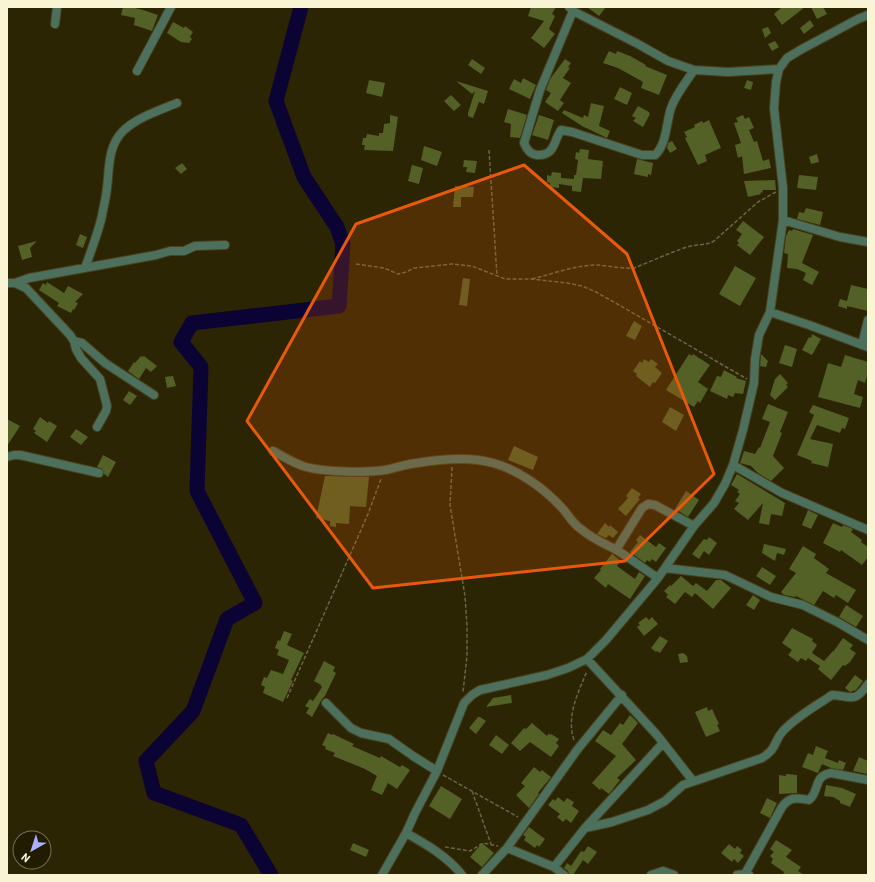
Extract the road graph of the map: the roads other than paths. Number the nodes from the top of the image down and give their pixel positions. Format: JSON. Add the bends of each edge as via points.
{"nodes":[{"id":1,"x":58,"y":7,"type":"edge"},
{"id":2,"x":171,"y":7,"type":"edge"},
{"id":3,"x":571,"y":9,"type":"edge"},
{"id":4,"x":868,"y":15,"type":"edge"},
{"id":5,"x":55,"y":24,"type":"dead end"},
{"id":6,"x":779,"y":69,"type":"junction"},
{"id":7,"x":694,"y":70,"type":"junction"},
{"id":8,"x":137,"y":71,"type":"dead end"},
{"id":9,"x":177,"y":103,"type":"dead end"},
{"id":10,"x":783,"y":220,"type":"junction"},
{"id":11,"x":868,"y":242,"type":"edge"},
{"id":12,"x":226,"y":245,"type":"dead end"},
{"id":13,"x":85,"y":268,"type":"junction"},
{"id":14,"x":11,"y":283,"type":"edge"},
{"id":15,"x":770,"y":312,"type":"junction"},
{"id":16,"x":868,"y":320,"type":"edge"},
{"id":17,"x":74,"y":341,"type":"junction"},
{"id":18,"x":865,"y":346,"type":"edge"},
{"id":19,"x":154,"y":395,"type":"dead end"},
{"id":20,"x":97,"y":427,"type":"dead end"},
{"id":21,"x":273,"y":451,"type":"dead end"},
{"id":22,"x":7,"y":457,"type":"edge"},
{"id":23,"x":733,"y":465,"type":"junction"},
{"id":24,"x":99,"y":473,"type":"dead end"},
{"id":25,"x":694,"y":526,"type":"junction"},
{"id":26,"x":868,"y":530,"type":"edge"},
{"id":27,"x":616,"y":550,"type":"junction"},
{"id":28,"x":665,"y":568,"type":"junction"},
{"id":29,"x":658,"y":578,"type":"junction"},
{"id":30,"x":868,"y":640,"type":"edge"},
{"id":31,"x":589,"y":661,"type":"junction"},
{"id":32,"x":868,"y":684,"type":"edge"},
{"id":33,"x":622,"y":695,"type":"junction"},
{"id":34,"x":326,"y":703,"type":"dead end"},
{"id":35,"x":663,"y":743,"type":"junction"},
{"id":36,"x":437,"y":771,"type":"junction"},
{"id":37,"x":868,"y":780,"type":"edge"},
{"id":38,"x":693,"y":781,"type":"junction"},
{"id":39,"x":585,"y":828,"type":"junction"},
{"id":40,"x":406,"y":832,"type":"junction"},
{"id":41,"x":507,"y":848,"type":"junction"},
{"id":42,"x":554,"y":867,"type":"junction"},
{"id":43,"x":382,"y":875,"type":"edge"},
{"id":44,"x":462,"y":875,"type":"edge"},
{"id":45,"x":482,"y":875,"type":"edge"},
{"id":46,"x":564,"y":875,"type":"edge"},
{"id":47,"x":651,"y":875,"type":"edge"},
{"id":48,"x":674,"y":875,"type":"edge"},
{"id":49,"x":744,"y":875,"type":"edge"}],
"edges":[{"from":1,"to":5,"type":"street"},
{"from":2,"to":8,"type":"street"},
{"from":3,"to":7,"type":"street","via":[[668,61]]},
{"from":3,"to":7,"type":"street","via":[[540,90],[524,143],[533,155],[549,152],[561,130],[564,130],[642,155],[655,156],[661,146],[671,107]]},
{"from":4,"to":6,"type":"street","via":[[802,48],[788,58]]},
{"from":6,"to":7,"type":"street","via":[[728,72]]},
{"from":6,"to":10,"type":"street","via":[[774,108],[783,188]]},
{"from":9,"to":13,"type":"street","via":[[130,125],[117,138],[110,155],[101,218]]},
{"from":10,"to":11,"type":"street","via":[[840,237]]},
{"from":10,"to":15,"type":"street"},
{"from":12,"to":13,"type":"street","via":[[195,246],[184,251],[170,251]]},
{"from":13,"to":14,"type":"street"},
{"from":14,"to":17,"type":"street","via":[[26,288]]},
{"from":15,"to":18,"type":"street"},
{"from":15,"to":23,"type":"street","via":[[759,335],[754,383]]},
{"from":16,"to":18,"type":"street"},
{"from":17,"to":19,"type":"street","via":[[82,343],[104,363]]},
{"from":17,"to":20,"type":"street","via":[[78,354],[102,385],[106,410]]},
{"from":21,"to":27,"type":"street","via":[[295,463],[317,469],[384,470],[452,459],[492,462],[511,469],[529,480],[562,509],[571,521],[596,540]]},
{"from":22,"to":24,"type":"street","via":[[20,455]]},
{"from":23,"to":25,"type":"street","via":[[714,503]]},
{"from":23,"to":26,"type":"street","via":[[782,493]]},
{"from":25,"to":27,"type":"street","via":[[655,505],[648,504],[642,508]]},
{"from":25,"to":28,"type":"street"},
{"from":27,"to":29,"type":"street"},
{"from":28,"to":29,"type":"street"},
{"from":28,"to":30,"type":"street","via":[[725,575],[771,597],[803,605]]},
{"from":29,"to":31,"type":"street"},
{"from":31,"to":33,"type":"street"},
{"from":31,"to":36,"type":"street","via":[[547,675],[480,690],[472,695],[464,703]]},
{"from":32,"to":38,"type":"street","via":[[856,698],[832,695],[800,717],[782,732],[770,753],[762,758]]},
{"from":33,"to":35,"type":"street"},
{"from":33,"to":41,"type":"street","via":[[577,750]]},
{"from":34,"to":36,"type":"street","via":[[351,728],[361,733],[389,739]]},
{"from":35,"to":38,"type":"street"},
{"from":35,"to":39,"type":"street"},
{"from":36,"to":40,"type":"street"},
{"from":37,"to":49,"type":"street","via":[[825,774],[819,779],[809,800],[787,800]]},
{"from":38,"to":39,"type":"street","via":[[683,785],[665,801],[648,810]]},
{"from":39,"to":42,"type":"street"},
{"from":40,"to":43,"type":"street"},
{"from":40,"to":44,"type":"street","via":[[426,844]]},
{"from":41,"to":42,"type":"street"},
{"from":41,"to":45,"type":"street"},
{"from":42,"to":46,"type":"street"},
{"from":47,"to":48,"type":"street","via":[[663,871]]}]}
